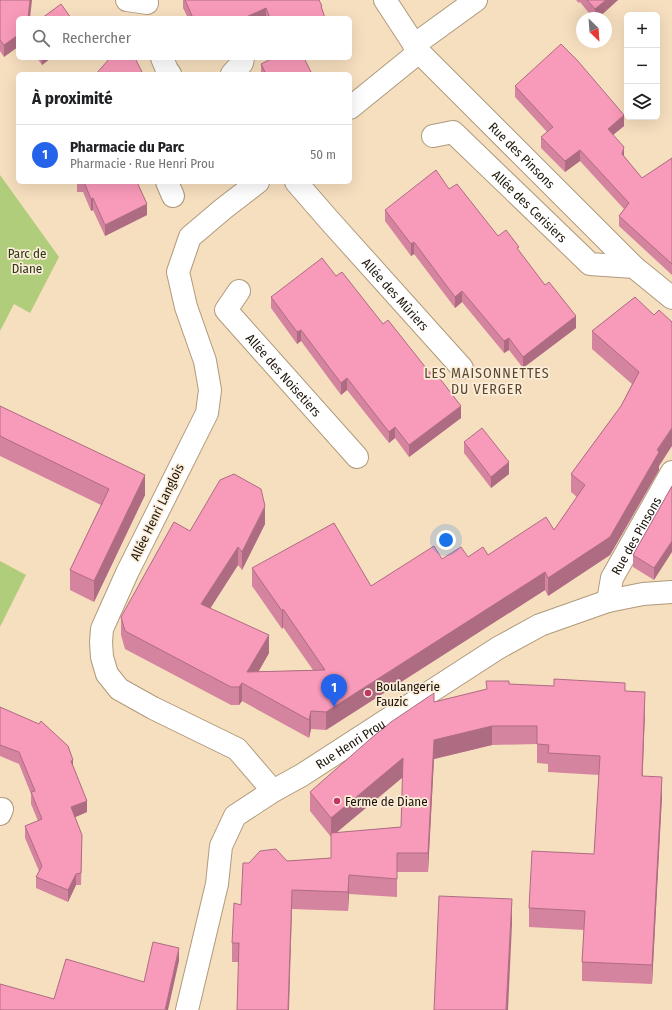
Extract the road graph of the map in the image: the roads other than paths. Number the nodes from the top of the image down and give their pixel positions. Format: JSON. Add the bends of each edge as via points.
{"nodes":[{"id":1,"x":385,"y":0,"type":"edge"},
{"id":2,"x":476,"y":0,"type":"edge"},
{"id":3,"x":417,"y":49,"type":"junction"},
{"id":4,"x":163,"y":60,"type":"edge"},
{"id":5,"x":243,"y":60,"type":"edge"},
{"id":6,"x":168,"y":72,"type":"edge"},
{"id":7,"x":234,"y":72,"type":"edge"},
{"id":8,"x":352,"y":106,"type":"edge"},
{"id":9,"x":433,"y":136,"type":"dead end"},
{"id":10,"x":255,"y":184,"type":"edge"},
{"id":11,"x":298,"y":184,"type":"edge"},
{"id":12,"x":634,"y":267,"type":"junction"},
{"id":13,"x":239,"y":291,"type":"dead end"},
{"id":14,"x":672,"y":298,"type":"edge"},
{"id":15,"x":462,"y":368,"type":"dead end"},
{"id":16,"x":357,"y":457,"type":"dead end"},
{"id":17,"x":672,"y":472,"type":"edge"},
{"id":18,"x":672,"y":592,"type":"edge"},
{"id":19,"x":608,"y":601,"type":"junction"},
{"id":20,"x":273,"y":791,"type":"junction"},
{"id":21,"x":187,"y":1010,"type":"edge"}],
"edges":[{"from":1,"to":3,"type":"street","name":"Rue des Pinsons"},
{"from":2,"to":3,"type":"street"},
{"from":3,"to":8,"type":"street"},
{"from":3,"to":12,"type":"street","name":"Rue des Pinsons"},
{"from":4,"to":6,"type":"street"},
{"from":5,"to":7,"type":"street"},
{"from":9,"to":12,"type":"street","name":"Allée des Cerisiers","via":[[453,132],[590,264]]},
{"from":10,"to":20,"type":"street","name":"Allée Henri Langlois","via":[[190,237],[178,272],[186,307],[205,361],[210,390],[207,413],[127,573],[102,629],[101,642],[107,674],[119,690],[237,749]]},
{"from":11,"to":15,"type":"street","name":"Allée des Mûriers"},
{"from":12,"to":14,"type":"street","name":"Rue des Pinsons"},
{"from":13,"to":16,"type":"street","name":"Allée des Noisetiers","via":[[226,310]]},
{"from":17,"to":19,"type":"street","name":"Rue des Pinsons","via":[[612,578]]},
{"from":18,"to":19,"type":"street","name":"Rue Henri Prou","via":[[643,594]]},
{"from":19,"to":20,"type":"street","name":"Rue Henri Prou","via":[[540,625],[498,648],[302,775]]},
{"from":20,"to":21,"type":"street","name":"Rue Henri Prou","via":[[235,816],[221,846],[217,884]]}]}
